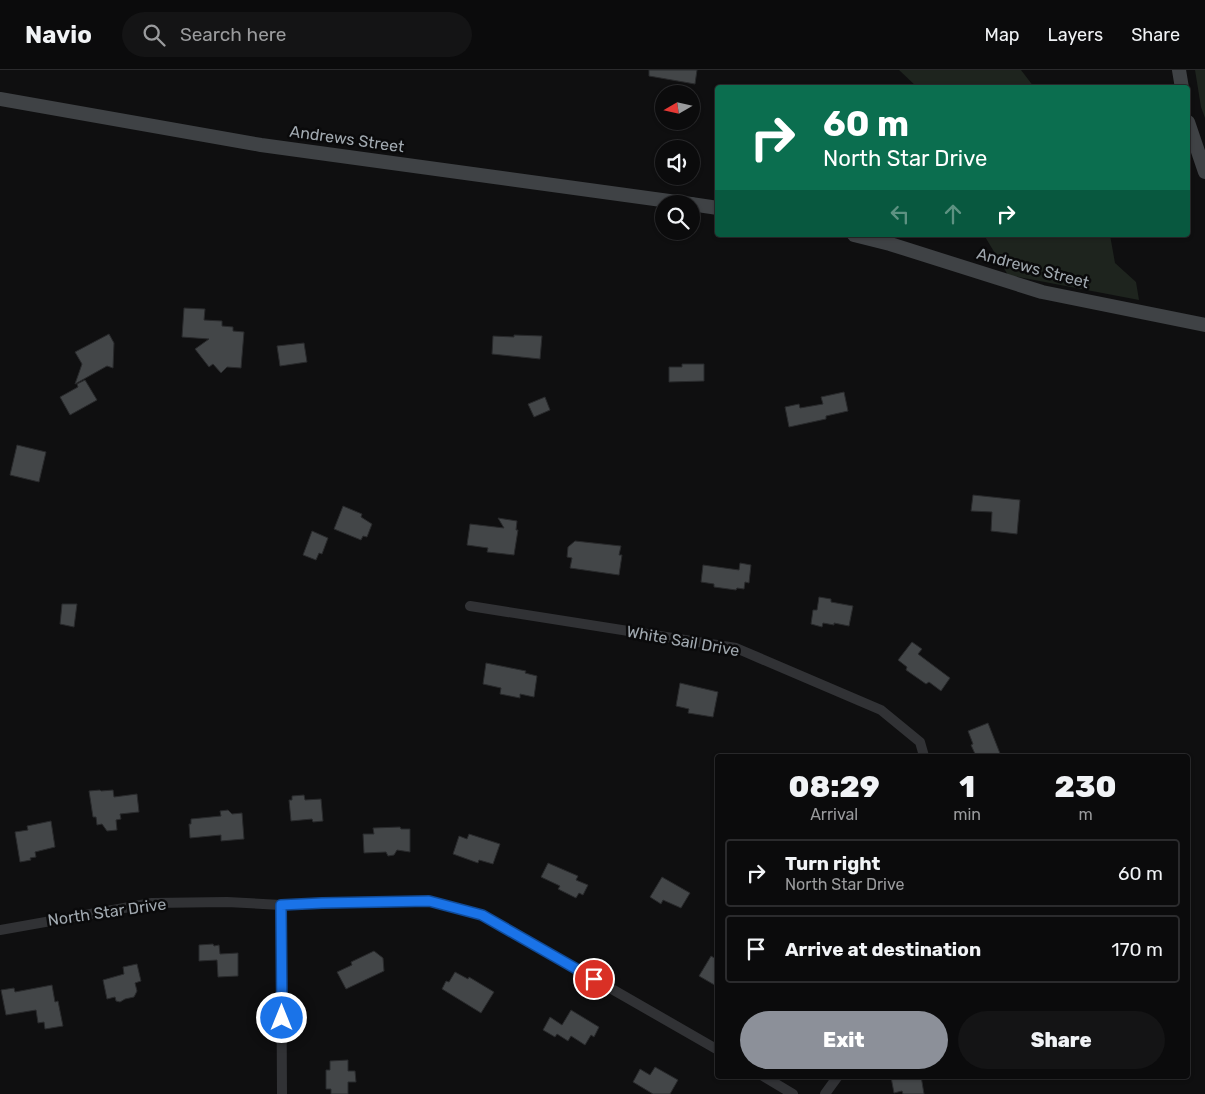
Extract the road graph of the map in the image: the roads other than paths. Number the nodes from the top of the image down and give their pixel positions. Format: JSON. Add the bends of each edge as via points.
{"nodes":[{"id":1,"x":1179,"y":70,"type":"edge"},
{"id":2,"x":1182,"y":85,"type":"edge"},
{"id":3,"x":0,"y":99,"type":"edge"},
{"id":4,"x":1190,"y":128,"type":"edge"},
{"id":5,"x":1205,"y":172,"type":"edge"},
{"id":6,"x":655,"y":199,"type":"edge"},
{"id":7,"x":700,"y":205,"type":"edge"},
{"id":8,"x":715,"y":208,"type":"edge"},
{"id":9,"x":862,"y":237,"type":"edge"},
{"id":10,"x":1205,"y":326,"type":"edge"},
{"id":11,"x":470,"y":606,"type":"dead end"},
{"id":12,"x":923,"y":754,"type":"edge"},
{"id":13,"x":281,"y":905,"type":"junction"},
{"id":14,"x":0,"y":930,"type":"edge"},
{"id":15,"x":715,"y":1048,"type":"edge"},
{"id":16,"x":767,"y":1079,"type":"edge"},
{"id":17,"x":836,"y":1079,"type":"edge"},
{"id":18,"x":282,"y":1094,"type":"edge"},
{"id":19,"x":794,"y":1094,"type":"edge"},
{"id":20,"x":824,"y":1094,"type":"edge"}],
"edges":[{"from":1,"to":2,"type":"street"},
{"from":3,"to":6,"type":"street","name":"Andrews Street","via":[[270,146]]},
{"from":4,"to":5,"type":"street"},
{"from":7,"to":8,"type":"street","name":"Andrews Street"},
{"from":9,"to":10,"type":"street","name":"Andrews Street","via":[[1042,292]]},
{"from":11,"to":12,"type":"street","name":"White Sail Drive","via":[[736,648],[881,710],[920,742]]},
{"from":13,"to":14,"type":"street","name":"North Star Drive","via":[[152,902]]},
{"from":13,"to":15,"type":"street","name":"North Star Drive","via":[[429,901],[482,915]]},
{"from":13,"to":18,"type":"street"},
{"from":16,"to":19,"type":"street"},
{"from":17,"to":20,"type":"street"}]}
